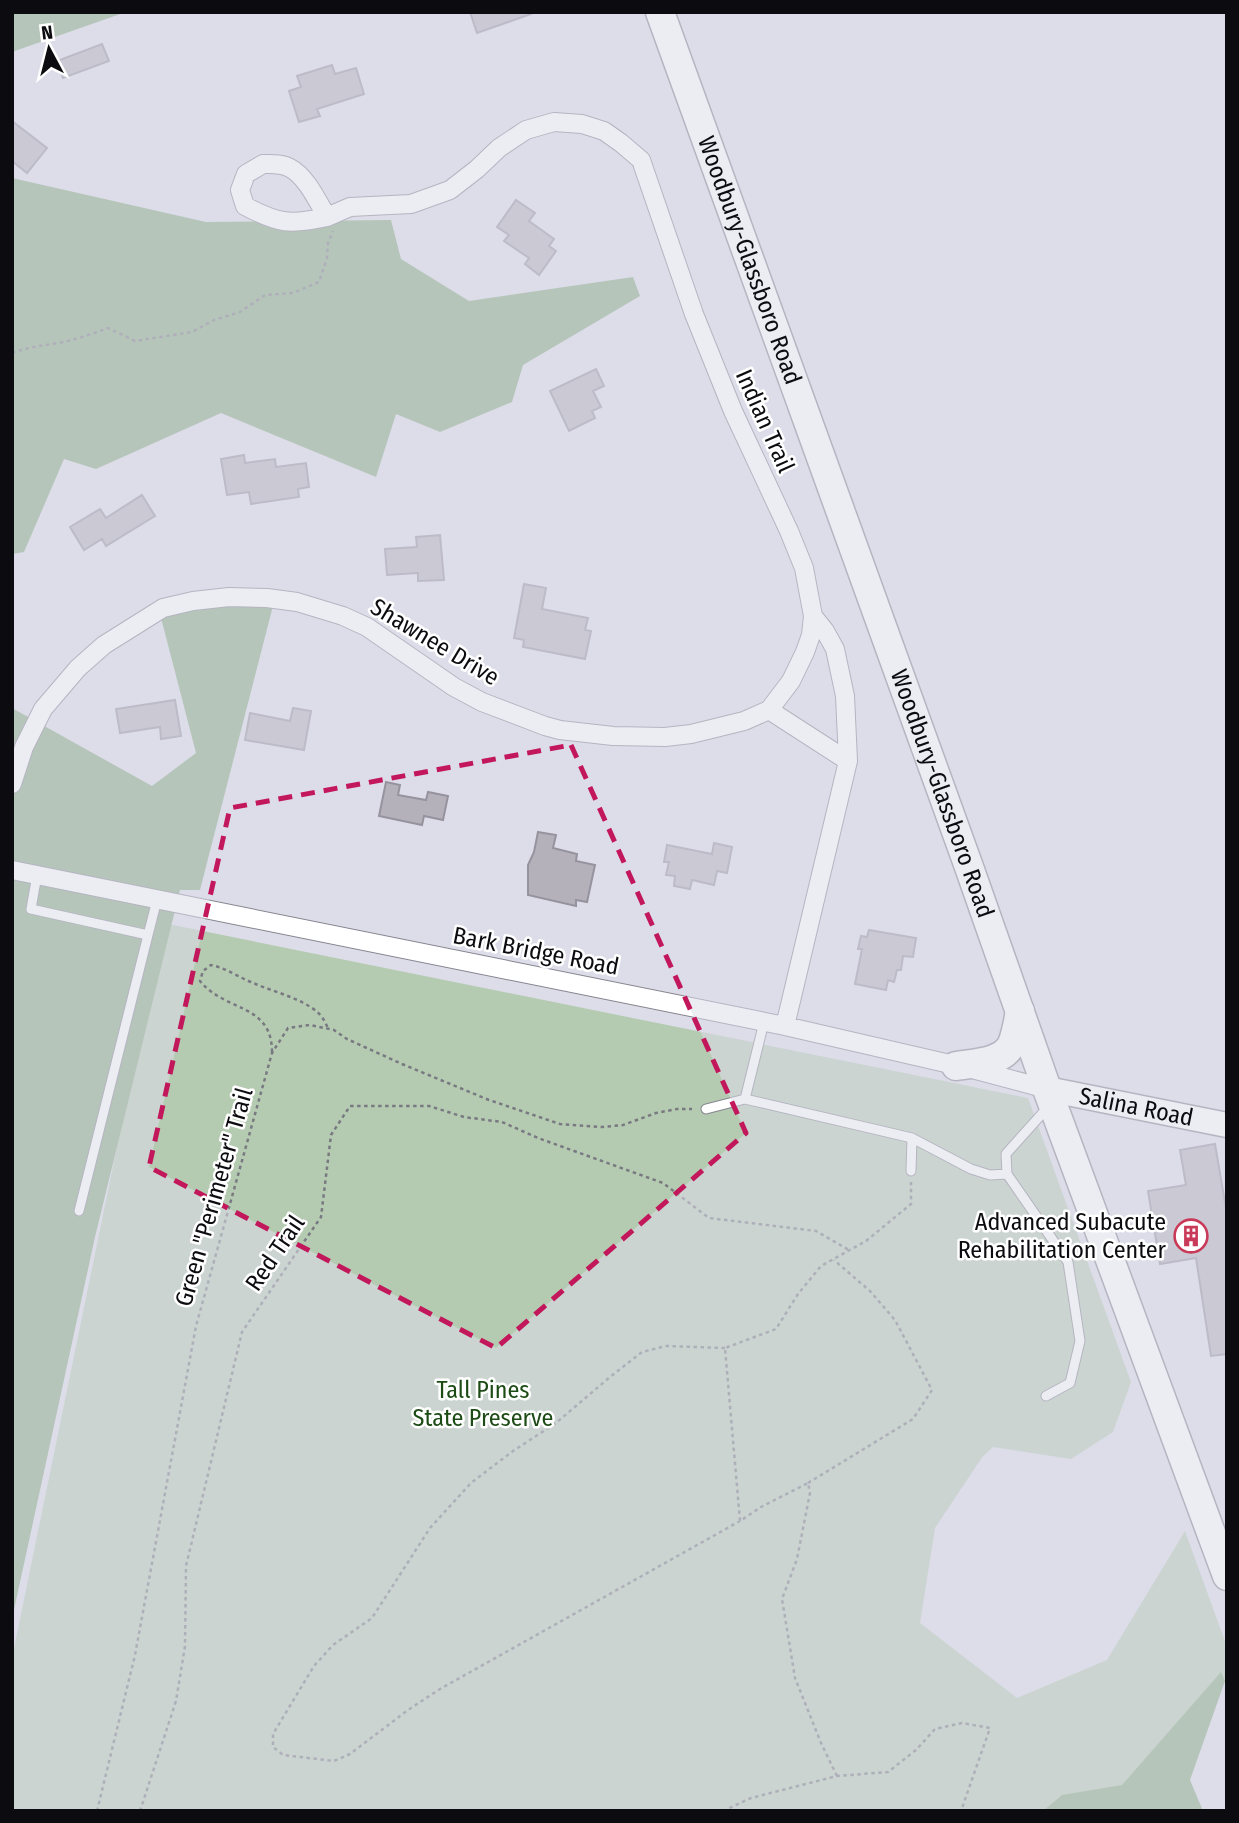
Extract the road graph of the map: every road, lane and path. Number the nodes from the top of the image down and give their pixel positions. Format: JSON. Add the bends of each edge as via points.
{"nodes":[{"id":1,"x":660,"y":12,"type":"edge"},
{"id":2,"x":330,"y":224,"type":"junction"},
{"id":3,"x":12,"y":353,"type":"edge"},
{"id":4,"x":813,"y":616,"type":"junction"},
{"id":5,"x":769,"y":710,"type":"junction"},
{"id":6,"x":848,"y":761,"type":"junction"},
{"id":7,"x":12,"y":783,"type":"edge"},
{"id":8,"x":12,"y":870,"type":"edge"},
{"id":9,"x":37,"y":875,"type":"junction"},
{"id":10,"x":157,"y":900,"type":"junction"},
{"id":11,"x":148,"y":935,"type":"junction"},
{"id":12,"x":1020,"y":1011,"type":"junction"},
{"id":13,"x":764,"y":1022,"type":"junction"},
{"id":14,"x":785,"y":1026,"type":"junction"},
{"id":15,"x":328,"y":1029,"type":"junction"},
{"id":16,"x":272,"y":1053,"type":"junction"},
{"id":17,"x":956,"y":1066,"type":"junction"},
{"id":18,"x":1050,"y":1096,"type":"junction"},
{"id":19,"x":745,"y":1099,"type":"junction"},
{"id":20,"x":706,"y":1109,"type":"joint"},
{"id":21,"x":1227,"y":1125,"type":"edge"},
{"id":22,"x":912,"y":1138,"type":"junction"},
{"id":23,"x":911,"y":1171,"type":"joint"},
{"id":24,"x":1007,"y":1174,"type":"junction"},
{"id":25,"x":79,"y":1211,"type":"dead end"},
{"id":26,"x":849,"y":1250,"type":"junction"},
{"id":27,"x":833,"y":1259,"type":"junction"},
{"id":28,"x":725,"y":1348,"type":"junction"},
{"id":29,"x":1046,"y":1396,"type":"dead end"},
{"id":30,"x":808,"y":1483,"type":"junction"},
{"id":31,"x":740,"y":1521,"type":"junction"},
{"id":32,"x":1227,"y":1576,"type":"edge"},
{"id":33,"x":837,"y":1776,"type":"junction"},
{"id":34,"x":97,"y":1811,"type":"edge"},
{"id":35,"x":140,"y":1811,"type":"edge"},
{"id":36,"x":723,"y":1811,"type":"edge"},
{"id":37,"x":961,"y":1811,"type":"edge"}],
"edges":[{"from":1,"to":12,"type":"main road","name":"Woodbury-Glassboro Road"},
{"from":2,"to":2,"type":"street","name":"Indian Trail","via":[[308,186],[290,168],[262,164],[246,174],[240,190],[246,206],[282,222]]},
{"from":2,"to":3,"type":"path","via":[[319,282],[293,293],[265,295],[240,312],[192,332],[135,341],[108,328]]},
{"from":2,"to":4,"type":"street","name":"Indian Trail","via":[[350,207],[411,204],[450,190],[526,130],[554,122],[582,124],[621,143],[641,160],[694,314],[804,568]]},
{"from":4,"to":5,"type":"street","via":[[805,652]]},
{"from":4,"to":6,"type":"street","name":"Indian Trail","via":[[835,649],[845,696]]},
{"from":5,"to":6,"type":"street"},
{"from":5,"to":7,"type":"street","name":"Shawnee Drive","via":[[744,721],[664,737],[561,730],[482,702],[343,616],[298,602],[229,597],[163,608],[104,645],[43,709]]},
{"from":6,"to":14,"type":"street","name":"Indian Trail"},
{"from":8,"to":9,"type":"street","name":"Bark Bridge Road"},
{"from":9,"to":10,"type":"street","name":"Bark Bridge Road"},
{"from":9,"to":11,"type":"lane","via":[[31,909]]},
{"from":10,"to":11,"type":"lane"},
{"from":10,"to":13,"type":"street","name":"Bark Bridge Road"},
{"from":11,"to":25,"type":"lane"},
{"from":12,"to":17,"type":"main road","via":[[1008,1051]]},
{"from":12,"to":18,"type":"main road","name":"Woodbury-Glassboro Road"},
{"from":13,"to":14,"type":"street","name":"Bark Bridge Road"},
{"from":13,"to":19,"type":"lane"},
{"from":14,"to":17,"type":"street","name":"Bark Bridge Road"},
{"from":15,"to":16,"type":"path","name":"Green \"Perimeter\" Trail","via":[[310,1025],[288,1028]]},
{"from":15,"to":16,"type":"path","via":[[326,1020],[300,1002],[222,967],[211,965],[203,971],[200,981],[208,991],[259,1017],[270,1037]]},
{"from":15,"to":20,"type":"path","name":"Green \"Perimeter\" Trail","via":[[489,1100],[560,1124],[623,1125],[656,1113]]},
{"from":16,"to":34,"type":"path","name":"Green \"Perimeter\" Trail","via":[[196,1326],[135,1655]]},
{"from":17,"to":18,"type":"street","name":"Bark Bridge Road"},
{"from":18,"to":21,"type":"street","name":"Salina Road"},
{"from":18,"to":24,"type":"lane","via":[[1006,1153]]},
{"from":18,"to":32,"type":"main road","name":"Woodbury-Glassboro Road"},
{"from":19,"to":20,"type":"lane"},
{"from":19,"to":22,"type":"lane"},
{"from":22,"to":23,"type":"lane"},
{"from":22,"to":24,"type":"lane","via":[[971,1169]]},
{"from":23,"to":26,"type":"path","via":[[911,1204]]},
{"from":24,"to":29,"type":"lane","via":[[1068,1262],[1080,1341],[1070,1383]]},
{"from":26,"to":27,"type":"path"},
{"from":26,"to":35,"type":"path","name":"Red Trail","via":[[816,1231],[709,1218],[663,1183],[502,1122],[464,1117],[429,1105],[350,1106],[331,1135],[321,1217],[242,1332],[186,1566],[185,1646],[176,1701]]},
{"from":27,"to":28,"type":"path","via":[[821,1266],[798,1294],[776,1329]]},
{"from":27,"to":30,"type":"path","via":[[895,1320],[932,1390],[913,1419]]},
{"from":28,"to":31,"type":"path"},
{"from":28,"to":31,"type":"path","via":[[666,1346],[642,1352],[556,1423],[471,1483],[430,1528],[372,1618],[333,1645],[314,1666],[273,1734],[273,1747],[283,1755],[334,1761],[350,1754],[440,1689]]},
{"from":30,"to":31,"type":"path"},
{"from":30,"to":33,"type":"path","via":[[797,1559],[782,1599],[795,1678]]},
{"from":33,"to":36,"type":"path","via":[[751,1798]]},
{"from":33,"to":37,"type":"path","via":[[888,1772],[935,1729],[962,1723],[990,1728]]}]}
